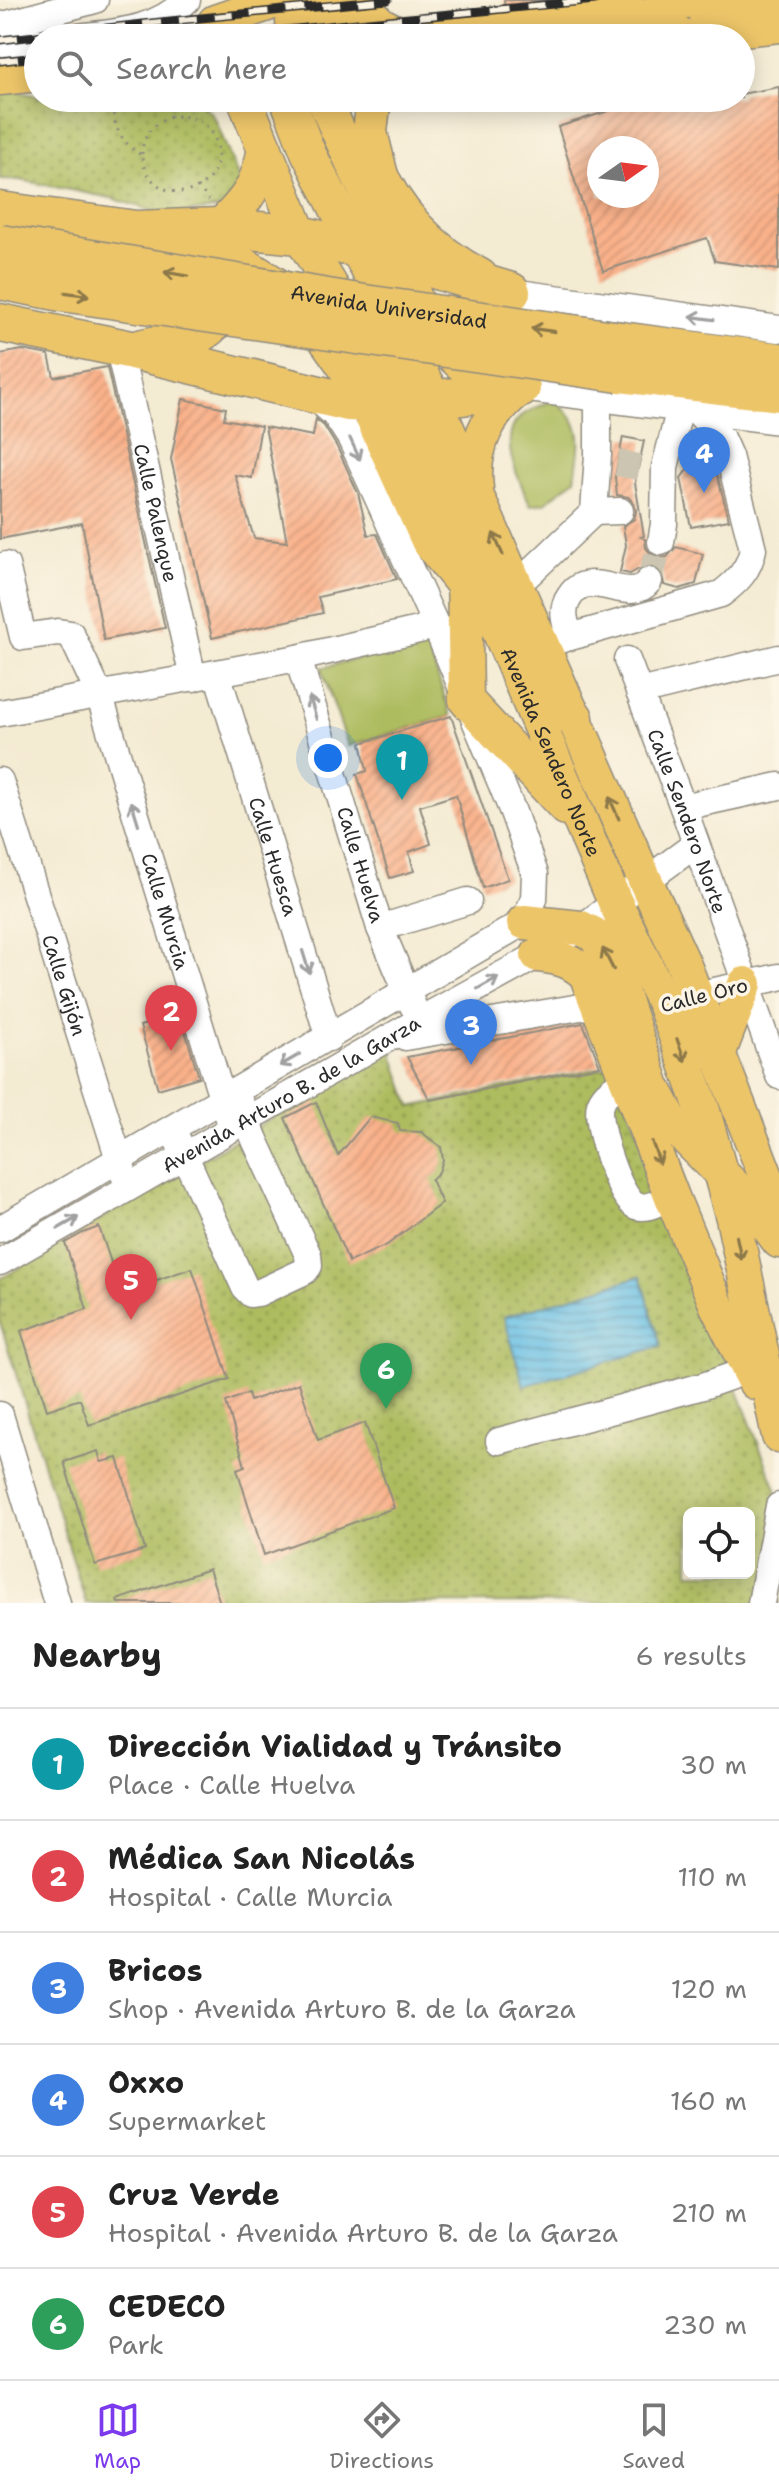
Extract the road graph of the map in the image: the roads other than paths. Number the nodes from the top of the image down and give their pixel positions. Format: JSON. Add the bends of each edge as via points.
{"nodes":[{"id":1,"x":95,"y":0,"type":"edge"},
{"id":2,"x":187,"y":0,"type":"edge"},
{"id":3,"x":362,"y":1,"type":"edge"},
{"id":4,"x":779,"y":2,"type":"edge"},
{"id":5,"x":287,"y":16,"type":"edge"},
{"id":6,"x":214,"y":20,"type":"edge"},
{"id":7,"x":152,"y":24,"type":"edge"},
{"id":8,"x":380,"y":24,"type":"edge"},
{"id":9,"x":560,"y":24,"type":"edge"},
{"id":10,"x":779,"y":25,"type":"edge"},
{"id":11,"x":0,"y":26,"type":"edge"},
{"id":12,"x":755,"y":26,"type":"edge"},
{"id":13,"x":24,"y":44,"type":"edge"},
{"id":14,"x":0,"y":48,"type":"edge"},
{"id":15,"x":24,"y":73,"type":"edge"},
{"id":16,"x":0,"y":76,"type":"edge"},
{"id":17,"x":231,"y":112,"type":"edge"},
{"id":18,"x":250,"y":112,"type":"edge"},
{"id":19,"x":292,"y":112,"type":"edge"},
{"id":20,"x":322,"y":112,"type":"edge"},
{"id":21,"x":336,"y":112,"type":"edge"},
{"id":22,"x":339,"y":112,"type":"edge"},
{"id":23,"x":372,"y":112,"type":"edge"},
{"id":24,"x":262,"y":142,"type":"junction"},
{"id":25,"x":308,"y":152,"type":"junction"},
{"id":26,"x":382,"y":180,"type":"junction"},
{"id":27,"x":0,"y":211,"type":"edge"},
{"id":28,"x":300,"y":235,"type":"junction"},
{"id":29,"x":208,"y":239,"type":"junction"},
{"id":30,"x":0,"y":244,"type":"edge"},
{"id":31,"x":356,"y":247,"type":"junction"},
{"id":32,"x":397,"y":258,"type":"junction"},
{"id":33,"x":0,"y":280,"type":"edge"},
{"id":34,"x":511,"y":292,"type":"junction"},
{"id":35,"x":0,"y":323,"type":"edge"},
{"id":36,"x":779,"y":329,"type":"edge"},
{"id":37,"x":125,"y":350,"type":"junction"},
{"id":38,"x":779,"y":362,"type":"edge"},
{"id":39,"x":612,"y":370,"type":"junction"},
{"id":40,"x":521,"y":388,"type":"junction"},
{"id":41,"x":305,"y":391,"type":"junction"},
{"id":42,"x":779,"y":392,"type":"edge"},
{"id":43,"x":402,"y":403,"type":"junction"},
{"id":44,"x":688,"y":409,"type":"junction"},
{"id":45,"x":779,"y":421,"type":"edge"},
{"id":46,"x":630,"y":463,"type":"junction"},
{"id":47,"x":482,"y":507,"type":"junction"},
{"id":48,"x":629,"y":508,"type":"junction"},
{"id":49,"x":661,"y":542,"type":"dead end"},
{"id":50,"x":463,"y":547,"type":"junction"},
{"id":51,"x":6,"y":565,"type":"dead end"},
{"id":52,"x":649,"y":581,"type":"dead end"},
{"id":53,"x":465,"y":585,"type":"junction"},
{"id":54,"x":516,"y":586,"type":"junction"},
{"id":55,"x":493,"y":618,"type":"junction"},
{"id":56,"x":436,"y":626,"type":"junction"},
{"id":57,"x":556,"y":641,"type":"junction"},
{"id":58,"x":298,"y":658,"type":"junction"},
{"id":59,"x":779,"y":658,"type":"edge"},
{"id":60,"x":627,"y":660,"type":"dead end"},
{"id":61,"x":205,"y":676,"type":"junction"},
{"id":62,"x":639,"y":692,"type":"junction"},
{"id":63,"x":99,"y":694,"type":"junction"},
{"id":64,"x":466,"y":700,"type":"junction"},
{"id":65,"x":0,"y":713,"type":"edge"},
{"id":66,"x":574,"y":718,"type":"junction"},
{"id":67,"x":0,"y":781,"type":"edge"},
{"id":68,"x":779,"y":786,"type":"edge"},
{"id":69,"x":683,"y":807,"type":"junction"},
{"id":70,"x":583,"y":827,"type":"junction"},
{"id":71,"x":696,"y":844,"type":"junction"},
{"id":72,"x":645,"y":880,"type":"junction"},
{"id":73,"x":468,"y":901,"type":"dead end"},
{"id":74,"x":615,"y":902,"type":"junction"},
{"id":75,"x":524,"y":922,"type":"junction"},
{"id":76,"x":380,"y":928,"type":"junction"},
{"id":77,"x":581,"y":928,"type":"junction"},
{"id":78,"x":538,"y":955,"type":"junction"},
{"id":79,"x":779,"y":977,"type":"edge"},
{"id":80,"x":745,"y":984,"type":"junction"},
{"id":81,"x":406,"y":993,"type":"junction"},
{"id":82,"x":680,"y":999,"type":"junction"},
{"id":83,"x":613,"y":1010,"type":"junction"},
{"id":84,"x":420,"y":1020,"type":"junction"},
{"id":85,"x":329,"y":1038,"type":"junction"},
{"id":86,"x":385,"y":1040,"type":"junction"},
{"id":87,"x":718,"y":1055,"type":"junction"},
{"id":88,"x":779,"y":1076,"type":"edge"},
{"id":89,"x":628,"y":1080,"type":"junction"},
{"id":90,"x":229,"y":1096,"type":"junction"},
{"id":91,"x":652,"y":1110,"type":"junction"},
{"id":92,"x":239,"y":1124,"type":"junction"},
{"id":93,"x":172,"y":1129,"type":"junction"},
{"id":94,"x":185,"y":1155,"type":"junction"},
{"id":95,"x":120,"y":1160,"type":"junction"},
{"id":96,"x":721,"y":1172,"type":"junction"},
{"id":97,"x":129,"y":1188,"type":"junction"},
{"id":98,"x":672,"y":1197,"type":"junction"},
{"id":99,"x":779,"y":1210,"type":"edge"},
{"id":100,"x":2,"y":1221,"type":"edge"},
{"id":101,"x":779,"y":1241,"type":"edge"},
{"id":102,"x":8,"y":1258,"type":"edge"},
{"id":103,"x":749,"y":1370,"type":"junction"},
{"id":104,"x":1,"y":1420,"type":"edge"},
{"id":105,"x":778,"y":1430,"type":"edge"},
{"id":106,"x":499,"y":1441,"type":"dead end"},
{"id":107,"x":8,"y":1467,"type":"edge"},
{"id":108,"x":779,"y":1506,"type":"edge"},
{"id":109,"x":57,"y":1603,"type":"edge"},
{"id":110,"x":761,"y":1603,"type":"edge"}],
"edges":[{"from":1,"to":11,"type":"street"},
{"from":2,"to":7,"type":"street"},
{"from":3,"to":5,"type":"main road"},
{"from":3,"to":8,"type":"main road"},
{"from":4,"to":9,"type":"main road"},
{"from":5,"to":6,"type":"main road"},
{"from":10,"to":12,"type":"main road"},
{"from":13,"to":14,"type":"street"},
{"from":15,"to":16,"type":"highway"},
{"from":17,"to":24,"type":"main road"},
{"from":18,"to":24,"type":"main road","name":"Avenida Sendero Norte"},
{"from":19,"to":25,"type":"main road","name":"Avenida Sendero Norte"},
{"from":20,"to":25,"type":"main road","via":[[312,127]]},
{"from":21,"to":32,"type":"main road"},
{"from":22,"to":26,"type":"main road"},
{"from":23,"to":26,"type":"main road","via":[[370,132]]},
{"from":24,"to":28,"type":"main road","name":"Avenida Sendero Norte"},
{"from":24,"to":29,"type":"main road","via":[[254,188]]},
{"from":25,"to":31,"type":"main road","name":"Avenida Sendero Norte"},
{"from":26,"to":34,"type":"main road","via":[[426,239],[450,259]]},
{"from":27,"to":29,"type":"highway"},
{"from":28,"to":29,"type":"highway"},
{"from":28,"to":31,"type":"highway"},
{"from":28,"to":43,"type":"main road","name":"Avenida Sendero Norte"},
{"from":29,"to":37,"type":"highway","via":[[222,289],[211,326],[195,337]]},
{"from":29,"to":43,"type":"highway","via":[[227,259],[297,302],[331,341]]},
{"from":39,"to":30,"type":"highway","name":"Avenida Universidad","one_way":true,"bridge":true,"via":[[364,304]]},
{"from":31,"to":32,"type":"highway"},
{"from":31,"to":43,"type":"main road","name":"Avenida Sendero Norte"},
{"from":32,"to":34,"type":"highway"},
{"from":32,"to":40,"type":"main road","via":[[428,326],[454,358],[495,384]]},
{"from":33,"to":39,"type":"highway","name":"Avenida Universidad","one_way":true,"bridge":true},
{"from":36,"to":34,"type":"street","one_way":true},
{"from":34,"to":40,"type":"street","via":[[478,315],[472,343],[475,359],[489,374]]},
{"from":35,"to":37,"type":"highway"},
{"from":37,"to":41,"type":"highway"},
{"from":37,"to":61,"type":"street","name":"Calle Palenque"},
{"from":38,"to":39,"type":"highway","name":"Avenida Universidad"},
{"from":39,"to":40,"type":"street"},
{"from":39,"to":42,"type":"highway","name":"Avenida Universidad"},
{"from":39,"to":44,"type":"street"},
{"from":39,"to":46,"type":"street"},
{"from":40,"to":43,"type":"highway"},
{"from":40,"to":47,"type":"main road","via":[[492,416],[479,444],[475,476]]},
{"from":41,"to":43,"type":"highway","via":[[348,402]]},
{"from":41,"to":56,"type":"street","one_way":true,"via":[[345,427]]},
{"from":43,"to":47,"type":"main road","name":"Avenida Sendero Norte"},
{"from":43,"to":50,"type":"main road","name":"Avenida Sendero Norte"},
{"from":43,"to":53,"type":"highway","via":[[430,540]]},
{"from":44,"to":45,"type":"street"},
{"from":44,"to":46,"type":"street"},
{"from":44,"to":57,"type":"street","via":[[721,438],[729,456],[752,539],[751,563],[721,594]]},
{"from":46,"to":48,"type":"street"},
{"from":46,"to":48,"type":"street"},
{"from":54,"to":47,"type":"main road","name":"Avenida Sendero Norte","one_way":true},
{"from":48,"to":49,"type":"street"},
{"from":48,"to":54,"type":"street"},
{"from":50,"to":53,"type":"main road"},
{"from":50,"to":55,"type":"main road","name":"Avenida Sendero Norte"},
{"from":51,"to":63,"type":"street","name":"Calle Murcia","via":[[23,637],[71,634]]},
{"from":52,"to":57,"type":"street","via":[[635,591],[582,584],[564,605]]},
{"from":53,"to":55,"type":"highway"},
{"from":53,"to":64,"type":"main road"},
{"from":54,"to":57,"type":"main road","name":"Avenida Sendero Norte"},
{"from":55,"to":66,"type":"highway"},
{"from":55,"to":70,"type":"main road","name":"Avenida Sendero Norte"},
{"from":56,"to":58,"type":"street"},
{"from":56,"to":64,"type":"street"},
{"from":57,"to":66,"type":"main road","name":"Avenida Sendero Norte"},
{"from":58,"to":61,"type":"street"},
{"from":76,"to":58,"type":"street","name":"Calle Huelva","one_way":true},
{"from":59,"to":62,"type":"street"},
{"from":60,"to":62,"type":"street","name":"Calle Sendero Norte"},
{"from":61,"to":63,"type":"street"},
{"from":61,"to":85,"type":"street","name":"Calle Huesca","one_way":true},
{"from":62,"to":69,"type":"street","name":"Calle Sendero Norte"},
{"from":63,"to":65,"type":"street"},
{"from":90,"to":63,"type":"street","name":"Calle Murcia","one_way":true},
{"from":64,"to":70,"type":"main road"},
{"from":64,"to":75,"type":"street","via":[[535,874],[534,899]]},
{"from":72,"to":66,"type":"main road","name":"Avenida Sendero Norte","one_way":true},
{"from":67,"to":95,"type":"street","name":"Calle Gijón"},
{"from":68,"to":69,"type":"street"},
{"from":69,"to":71,"type":"street","name":"Calle Sendero Norte"},
{"from":70,"to":74,"type":"main road","name":"Avenida Sendero Norte"},
{"from":71,"to":72,"type":"street"},
{"from":71,"to":80,"type":"street","name":"Calle Sendero Norte"},
{"from":72,"to":74,"type":"street"},
{"from":72,"to":82,"type":"main road","name":"Avenida Sendero Norte","via":[[674,940]]},
{"from":73,"to":76,"type":"street"},
{"from":74,"to":77,"type":"street","name":"Avenida Arturo B. de la Garza"},
{"from":74,"to":82,"type":"main road","name":"Avenida Sendero Norte"},
{"from":75,"to":77,"type":"main road"},
{"from":75,"to":81,"type":"street","name":"Avenida Arturo B. de la Garza"},
{"from":76,"to":81,"type":"street","name":"Calle Huelva"},
{"from":77,"to":78,"type":"street","name":"Avenida Arturo B. de la Garza"},
{"from":83,"to":77,"type":"main road","one_way":true,"via":[[612,964],[595,935]]},
{"from":78,"to":83,"type":"main road","via":[[573,962]]},
{"from":84,"to":78,"type":"street","name":"Avenida Arturo B. de la Garza","one_way":true},
{"from":79,"to":80,"type":"street","name":"Calle Oro"},
{"from":80,"to":82,"type":"street","name":"Calle Oro"},
{"from":80,"to":87,"type":"main road"},
{"from":80,"to":88,"type":"street"},
{"from":81,"to":84,"type":"street","name":"Calle Huelva"},
{"from":81,"to":85,"type":"street","name":"Avenida Arturo B. de la Garza"},
{"from":82,"to":83,"type":"street","name":"Calle Oro"},
{"from":82,"to":87,"type":"main road","name":"Avenida Sendero Norte"},
{"from":82,"to":96,"type":"main road","name":"Avenida Sendero Norte","one_way":true},
{"from":83,"to":86,"type":"street","name":"Calle Oro"},
{"from":83,"to":89,"type":"main road"},
{"from":83,"to":91,"type":"main road","via":[[653,1087]]},
{"from":84,"to":86,"type":"street","name":"Avenida Arturo B. de la Garza"},
{"from":85,"to":90,"type":"street","name":"Avenida Arturo B. de la Garza","one_way":true},
{"from":86,"to":92,"type":"street","name":"Avenida Arturo B. de la Garza"},
{"from":87,"to":99,"type":"main road","name":"Avenida Sendero Norte"},
{"from":89,"to":91,"type":"main road"},
{"from":89,"to":98,"type":"street","via":[[607,1093],[598,1116],[621,1187],[628,1200],[644,1208]]},
{"from":90,"to":92,"type":"street","name":"Calle Murcia"},
{"from":90,"to":93,"type":"street","name":"Avenida Arturo B. de la Garza"},
{"from":91,"to":96,"type":"main road"},
{"from":91,"to":98,"type":"main road","one_way":true},
{"from":92,"to":94,"type":"street","name":"Avenida Arturo B. de la Garza"},
{"from":92,"to":94,"type":"street","name":"Calle Murcia","via":[[308,1255],[305,1271],[251,1294]]},
{"from":93,"to":94,"type":"street"},
{"from":93,"to":95,"type":"street","name":"Avenida Arturo B. de la Garza"},
{"from":94,"to":97,"type":"street","name":"Avenida Arturo B. de la Garza"},
{"from":95,"to":97,"type":"street","name":"Calle Gijón"},
{"from":95,"to":100,"type":"street","name":"Avenida Arturo B. de la Garza"},
{"from":96,"to":101,"type":"main road"},
{"from":96,"to":105,"type":"main road","name":"Avenida Sendero Norte","one_way":true},
{"from":102,"to":97,"type":"street","name":"Avenida Arturo B. de la Garza","one_way":true},
{"from":98,"to":103,"type":"main road"},
{"from":100,"to":102,"type":"street"},
{"from":103,"to":105,"type":"main road"},
{"from":103,"to":106,"type":"street"},
{"from":104,"to":107,"type":"street"},
{"from":107,"to":109,"type":"street"},
{"from":108,"to":110,"type":"street"}]}
